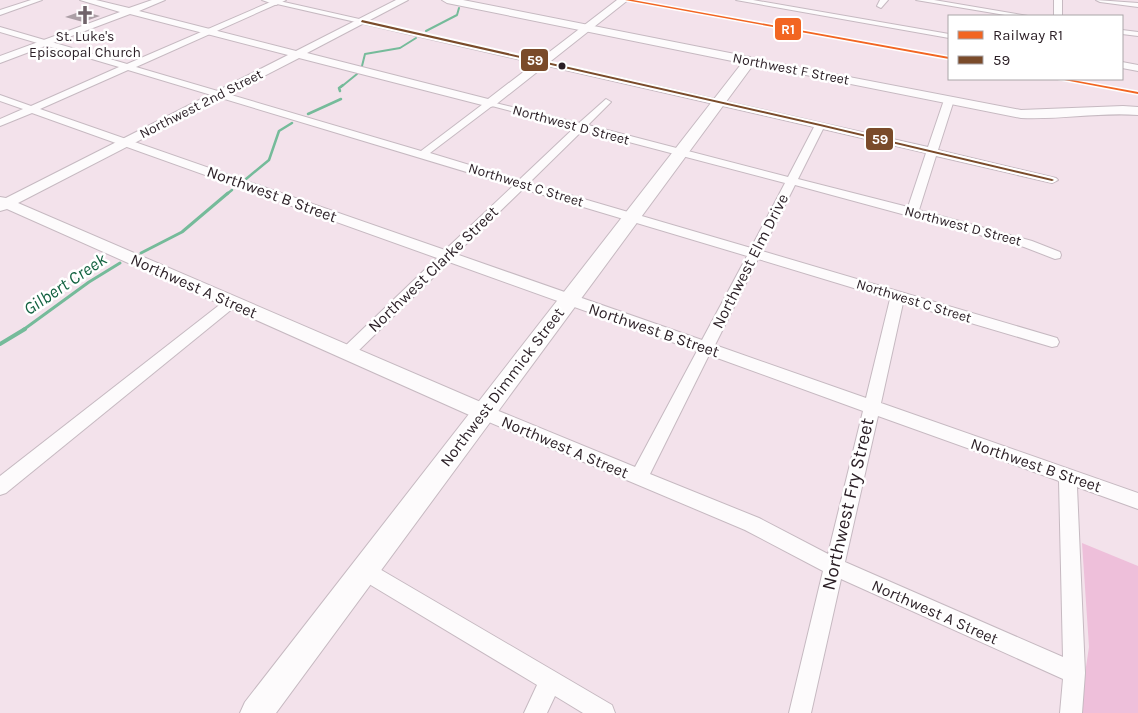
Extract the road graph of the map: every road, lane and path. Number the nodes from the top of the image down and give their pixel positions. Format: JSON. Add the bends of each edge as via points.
{"nodes":[{"id":1,"x":38,"y":0,"type":"edge"},
{"id":2,"x":85,"y":0,"type":"edge"},
{"id":3,"x":160,"y":0,"type":"edge"},
{"id":4,"x":403,"y":0,"type":"edge"},
{"id":5,"x":447,"y":0,"type":"edge"},
{"id":6,"x":623,"y":0,"type":"edge"},
{"id":7,"x":740,"y":0,"type":"edge"},
{"id":8,"x":798,"y":0,"type":"edge"},
{"id":9,"x":920,"y":0,"type":"edge"},
{"id":10,"x":1058,"y":0,"type":"edge"},
{"id":11,"x":1100,"y":0,"type":"edge"},
{"id":12,"x":275,"y":1,"type":"edge"},
{"id":13,"x":971,"y":4,"type":"edge"},
{"id":14,"x":881,"y":5,"type":"edge"},
{"id":15,"x":1138,"y":6,"type":"edge"},
{"id":16,"x":792,"y":8,"type":"junction"},
{"id":17,"x":130,"y":11,"type":"junction"},
{"id":18,"x":0,"y":12,"type":"edge"},
{"id":19,"x":1020,"y":15,"type":"edge"},
{"id":20,"x":1058,"y":15,"type":"edge"},
{"id":21,"x":362,"y":21,"type":"junction"},
{"id":22,"x":873,"y":23,"type":"junction"},
{"id":23,"x":0,"y":28,"type":"edge"},
{"id":24,"x":587,"y":28,"type":"junction"},
{"id":25,"x":210,"y":32,"type":"junction"},
{"id":26,"x":1123,"y":32,"type":"edge"},
{"id":27,"x":1138,"y":34,"type":"edge"},
{"id":28,"x":948,"y":36,"type":"edge"},
{"id":29,"x":47,"y":42,"type":"junction"},
{"id":30,"x":297,"y":54,"type":"junction"},
{"id":31,"x":0,"y":60,"type":"edge"},
{"id":32,"x":750,"y":61,"type":"junction"},
{"id":33,"x":542,"y":62,"type":"junction"},
{"id":34,"x":1123,"y":65,"type":"edge"},
{"id":35,"x":129,"y":67,"type":"junction"},
{"id":36,"x":1138,"y":68,"type":"edge"},
{"id":37,"x":220,"y":94,"type":"junction"},
{"id":38,"x":0,"y":98,"type":"edge"},
{"id":39,"x":949,"y":100,"type":"junction"},
{"id":40,"x":606,"y":102,"type":"dead end"},
{"id":41,"x":718,"y":102,"type":"junction"},
{"id":42,"x":490,"y":103,"type":"junction"},
{"id":43,"x":32,"y":109,"type":"junction"},
{"id":44,"x":1138,"y":111,"type":"edge"},
{"id":45,"x":0,"y":123,"type":"edge"},
{"id":46,"x":820,"y":125,"type":"junction"},
{"id":47,"x":580,"y":127,"type":"junction"},
{"id":48,"x":126,"y":142,"type":"junction"},
{"id":49,"x":932,"y":152,"type":"junction"},
{"id":50,"x":682,"y":153,"type":"junction"},
{"id":51,"x":423,"y":154,"type":"junction"},
{"id":52,"x":1052,"y":180,"type":"dead end"},
{"id":53,"x":791,"y":181,"type":"junction"},
{"id":54,"x":521,"y":184,"type":"junction"},
{"id":55,"x":2,"y":204,"type":"edge"},
{"id":56,"x":912,"y":212,"type":"junction"},
{"id":57,"x":632,"y":216,"type":"junction"},
{"id":58,"x":754,"y":253,"type":"junction"},
{"id":59,"x":1056,"y":255,"type":"dead end"},
{"id":60,"x":447,"y":256,"type":"junction"},
{"id":61,"x":898,"y":296,"type":"junction"},
{"id":62,"x":568,"y":300,"type":"junction"},
{"id":63,"x":232,"y":302,"type":"junction"},
{"id":64,"x":1052,"y":342,"type":"dead end"},
{"id":65,"x":706,"y":348,"type":"junction"},
{"id":66,"x":347,"y":353,"type":"junction"},
{"id":67,"x":871,"y":407,"type":"junction"},
{"id":68,"x":482,"y":412,"type":"junction"},
{"id":69,"x":1068,"y":476,"type":"junction"},
{"id":70,"x":639,"y":478,"type":"junction"},
{"id":71,"x":0,"y":487,"type":"edge"},
{"id":72,"x":1138,"y":501,"type":"edge"},
{"id":73,"x":833,"y":566,"type":"junction"},
{"id":74,"x":366,"y":570,"type":"junction"},
{"id":75,"x":1074,"y":674,"type":"junction"},
{"id":76,"x":550,"y":682,"type":"junction"},
{"id":77,"x":256,"y":713,"type":"edge"},
{"id":78,"x":534,"y":713,"type":"edge"},
{"id":79,"x":604,"y":713,"type":"edge"},
{"id":80,"x":800,"y":713,"type":"edge"},
{"id":81,"x":1071,"y":713,"type":"edge"}],
"edges":[{"from":1,"to":18,"type":"street"},
{"from":2,"to":17,"type":"street","name":"Northwest D Street"},
{"from":3,"to":17,"type":"street"},
{"from":4,"to":21,"type":"street","name":"Northwest 2nd Street"},
{"from":5,"to":24,"type":"main road","name":"Northwest F Street"},
{"from":6,"to":24,"type":"street"},
{"from":7,"to":16,"type":"street"},
{"from":8,"to":16,"type":"street"},
{"from":9,"to":13,"type":"street"},
{"from":10,"to":20,"type":"street"},
{"from":11,"to":15,"type":"street"},
{"from":12,"to":21,"type":"street"},
{"from":12,"to":25,"type":"street"},
{"from":13,"to":19,"type":"street"},
{"from":14,"to":22,"type":"street"},
{"from":16,"to":22,"type":"street"},
{"from":17,"to":25,"type":"street","name":"Northwest D Street"},
{"from":17,"to":29,"type":"street"},
{"from":21,"to":30,"type":"street","name":"Northwest 2nd Street"},
{"from":21,"to":33,"type":"street"},
{"from":22,"to":28,"type":"street"},
{"from":23,"to":29,"type":"street","name":"Northwest C Street"},
{"from":24,"to":32,"type":"main road","name":"Northwest F Street"},
{"from":24,"to":33,"type":"street"},
{"from":25,"to":30,"type":"street","name":"Northwest D Street"},
{"from":25,"to":35,"type":"street"},
{"from":26,"to":27,"type":"street"},
{"from":29,"to":31,"type":"street"},
{"from":29,"to":35,"type":"street","name":"Northwest C Street"},
{"from":30,"to":37,"type":"street","name":"Northwest 2nd Street"},
{"from":30,"to":42,"type":"street","name":"Northwest D Street"},
{"from":32,"to":39,"type":"street","name":"Northwest F Street"},
{"from":32,"to":41,"type":"main road","name":"Northwest Dimmick Street"},
{"from":33,"to":41,"type":"street"},
{"from":33,"to":42,"type":"street"},
{"from":34,"to":36,"type":"street"},
{"from":35,"to":37,"type":"street","name":"Northwest C Street"},
{"from":35,"to":43,"type":"street"},
{"from":37,"to":48,"type":"street","name":"Northwest 2nd Street"},
{"from":37,"to":51,"type":"street","name":"Northwest C Street"},
{"from":38,"to":43,"type":"street","name":"Northwest B Street"},
{"from":39,"to":44,"type":"street","name":"Northwest F Street","via":[[1033,115],[1066,115],[1104,109]]},
{"from":39,"to":49,"type":"street"},
{"from":40,"to":47,"type":"street","name":"Northwest Clarke Street"},
{"from":41,"to":46,"type":"street"},
{"from":41,"to":50,"type":"main road","name":"Northwest Dimmick Street"},
{"from":42,"to":47,"type":"street","name":"Northwest D Street"},
{"from":42,"to":51,"type":"street"},
{"from":43,"to":45,"type":"street"},
{"from":43,"to":48,"type":"street","name":"Northwest B Street"},
{"from":46,"to":49,"type":"street"},
{"from":46,"to":53,"type":"street","name":"Northwest Elm Drive"},
{"from":47,"to":50,"type":"street","name":"Northwest D Street"},
{"from":47,"to":54,"type":"street","name":"Northwest Clarke Street"},
{"from":48,"to":55,"type":"street","name":"Northwest 2nd Street"},
{"from":48,"to":60,"type":"street","name":"Northwest B Street"},
{"from":49,"to":52,"type":"street"},
{"from":49,"to":56,"type":"street"},
{"from":50,"to":53,"type":"street","name":"Northwest D Street"},
{"from":50,"to":57,"type":"main road","name":"Northwest Dimmick Street"},
{"from":51,"to":54,"type":"street","name":"Northwest C Street"},
{"from":53,"to":56,"type":"street","name":"Northwest D Street"},
{"from":53,"to":58,"type":"street","name":"Northwest Elm Drive"},
{"from":54,"to":57,"type":"street","name":"Northwest C Street"},
{"from":54,"to":60,"type":"street","name":"Northwest Clarke Street"},
{"from":55,"to":63,"type":"street","name":"Northwest A Street"},
{"from":56,"to":59,"type":"street","name":"Northwest D Street","via":[[1028,244]]},
{"from":57,"to":58,"type":"street","name":"Northwest C Street"},
{"from":57,"to":62,"type":"main road","name":"Northwest Dimmick Street"},
{"from":58,"to":61,"type":"street","name":"Northwest C Street"},
{"from":58,"to":65,"type":"street","name":"Northwest Elm Drive"},
{"from":60,"to":62,"type":"street","name":"Northwest B Street"},
{"from":60,"to":66,"type":"street","name":"Northwest Clarke Street"},
{"from":61,"to":64,"type":"street","name":"Northwest C Street"},
{"from":61,"to":67,"type":"street","name":"Northwest Fry Street"},
{"from":62,"to":65,"type":"street","name":"Northwest B Street"},
{"from":62,"to":68,"type":"main road","name":"Northwest Dimmick Street"},
{"from":63,"to":66,"type":"street","name":"Northwest A Street"},
{"from":63,"to":71,"type":"street"},
{"from":65,"to":67,"type":"street","name":"Northwest B Street"},
{"from":65,"to":70,"type":"street","name":"Northwest Elm Drive"},
{"from":66,"to":68,"type":"street","name":"Northwest A Street"},
{"from":67,"to":69,"type":"street","name":"Northwest B Street"},
{"from":67,"to":73,"type":"street","name":"Northwest Fry Street"},
{"from":68,"to":70,"type":"street","name":"Northwest A Street"},
{"from":68,"to":74,"type":"main road","name":"Northwest Dimmick Street"},
{"from":69,"to":72,"type":"street","name":"Northwest B Street"},
{"from":69,"to":75,"type":"street"},
{"from":70,"to":73,"type":"street","name":"Northwest A Street","via":[[752,524]]},
{"from":73,"to":75,"type":"street","name":"Northwest A Street"},
{"from":73,"to":80,"type":"street","name":"Northwest Fry Street"},
{"from":74,"to":76,"type":"street"},
{"from":74,"to":77,"type":"main road","name":"Northwest Dimmick Street"},
{"from":75,"to":81,"type":"street"},
{"from":76,"to":78,"type":"street"},
{"from":76,"to":79,"type":"street"}]}
